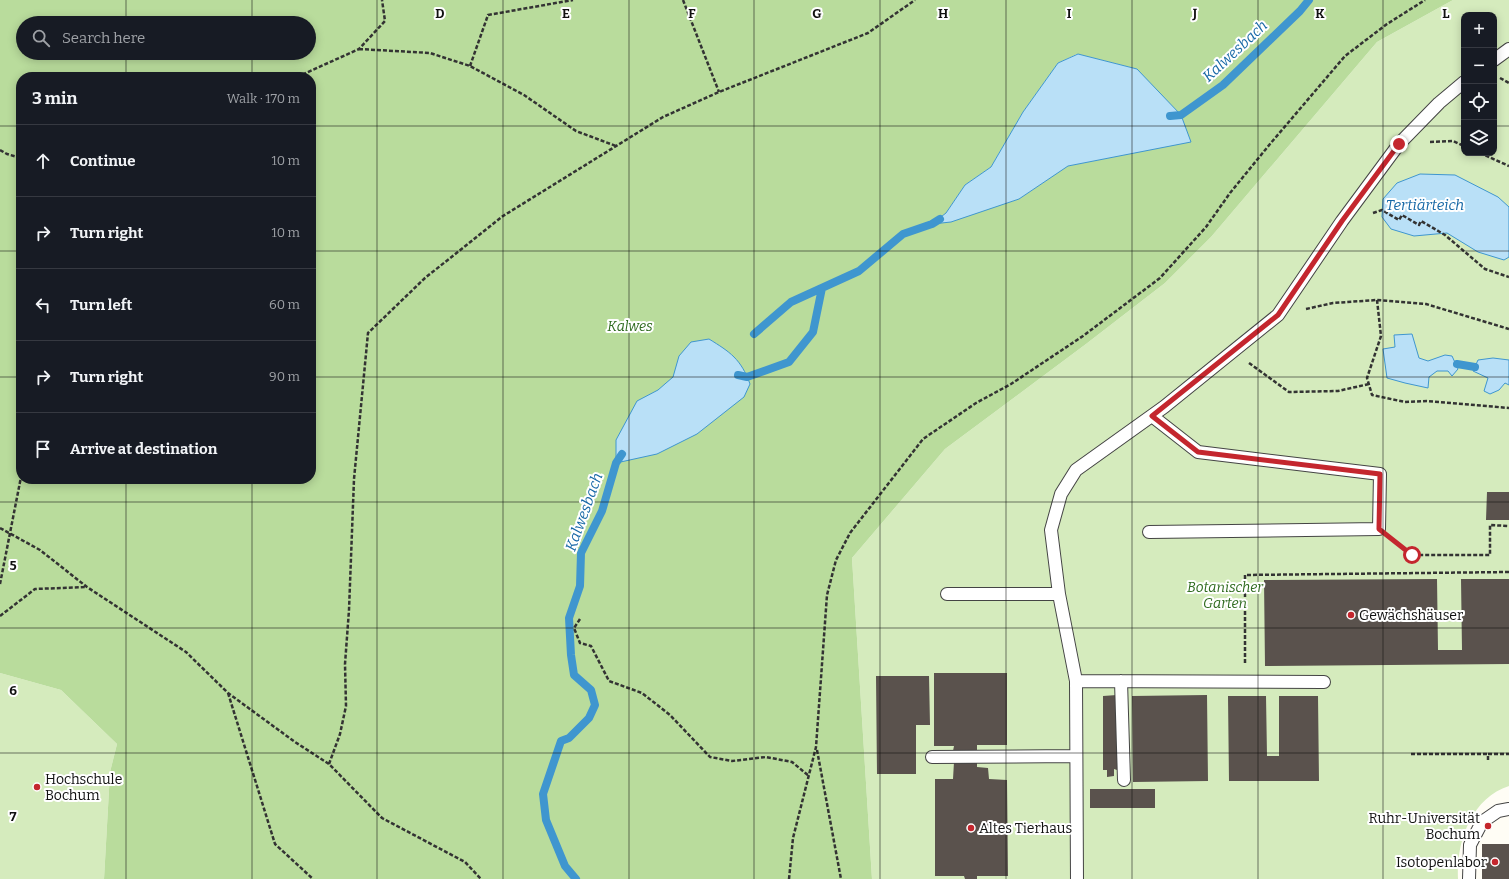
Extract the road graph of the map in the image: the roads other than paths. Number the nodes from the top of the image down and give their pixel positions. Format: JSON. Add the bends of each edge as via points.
{"nodes":[{"id":1,"x":1509,"y":49,"type":"edge"},
{"id":2,"x":1497,"y":58,"type":"edge"},
{"id":3,"x":1462,"y":84,"type":"edge"},
{"id":4,"x":1152,"y":416,"type":"junction"},
{"id":5,"x":1149,"y":532,"type":"dead end"},
{"id":6,"x":947,"y":594,"type":"dead end"},
{"id":7,"x":1059,"y":594,"type":"junction"},
{"id":8,"x":1076,"y":681,"type":"junction"},
{"id":9,"x":1121,"y":681,"type":"junction"},
{"id":10,"x":1324,"y":682,"type":"dead end"},
{"id":11,"x":1076,"y":756,"type":"junction"},
{"id":12,"x":932,"y":757,"type":"dead end"},
{"id":13,"x":1124,"y":780,"type":"dead end"},
{"id":14,"x":1509,"y":809,"type":"edge"},
{"id":15,"x":1077,"y":879,"type":"edge"},
{"id":16,"x":1469,"y":879,"type":"edge"}],
"edges":[{"from":1,"to":2,"type":"lane"},
{"from":3,"to":4,"type":"lane","via":[[1399,144],[1342,221],[1278,315]]},
{"from":4,"to":5,"type":"lane","via":[[1198,452],[1380,474],[1379,529]]},
{"from":4,"to":7,"type":"lane","via":[[1076,470],[1061,494],[1051,530]]},
{"from":6,"to":7,"type":"lane"},
{"from":7,"to":8,"type":"lane"},
{"from":8,"to":9,"type":"lane"},
{"from":8,"to":11,"type":"lane"},
{"from":9,"to":10,"type":"lane"},
{"from":9,"to":13,"type":"lane"},
{"from":11,"to":12,"type":"lane"},
{"from":11,"to":15,"type":"lane"},
{"from":14,"to":16,"type":"lane","via":[[1498,811],[1482,822],[1470,845]]}]}
